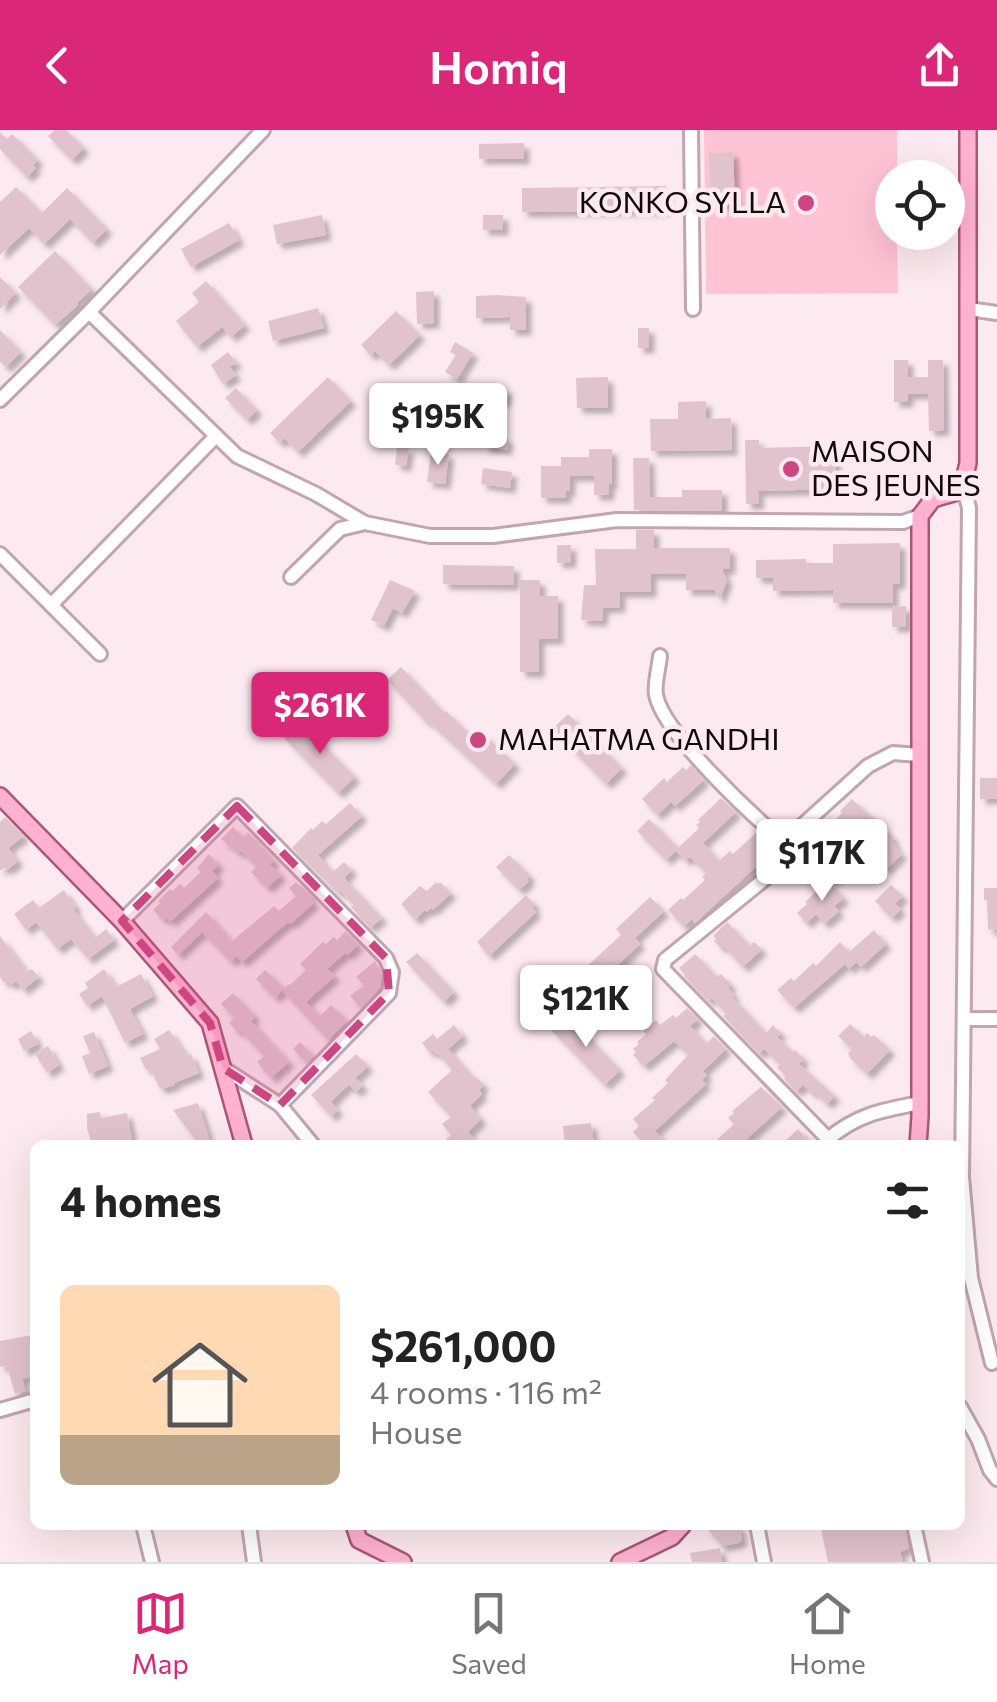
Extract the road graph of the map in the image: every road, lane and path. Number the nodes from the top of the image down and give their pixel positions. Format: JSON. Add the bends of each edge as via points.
{"nodes":[{"id":1,"x":262,"y":130,"type":"edge"},
{"id":2,"x":691,"y":130,"type":"edge"},
{"id":3,"x":968,"y":130,"type":"edge"},
{"id":4,"x":693,"y":309,"type":"dead end"},
{"id":5,"x":969,"y":309,"type":"junction"},
{"id":6,"x":90,"y":312,"type":"junction"},
{"id":7,"x":997,"y":312,"type":"edge"},
{"id":8,"x":0,"y":400,"type":"edge"},
{"id":9,"x":216,"y":436,"type":"junction"},
{"id":10,"x":963,"y":484,"type":"junction"},
{"id":11,"x":920,"y":516,"type":"junction"},
{"id":12,"x":364,"y":523,"type":"junction"},
{"id":13,"x":0,"y":554,"type":"edge"},
{"id":14,"x":291,"y":577,"type":"dead end"},
{"id":15,"x":51,"y":605,"type":"junction"},
{"id":16,"x":100,"y":654,"type":"dead end"},
{"id":17,"x":660,"y":656,"type":"dead end"},
{"id":18,"x":919,"y":755,"type":"junction"},
{"id":19,"x":0,"y":796,"type":"edge"},
{"id":20,"x":784,"y":842,"type":"junction"},
{"id":21,"x":122,"y":922,"type":"junction"},
{"id":22,"x":964,"y":1019,"type":"junction"},
{"id":23,"x":997,"y":1020,"type":"edge"},
{"id":24,"x":223,"y":1068,"type":"junction"},
{"id":25,"x":920,"y":1102,"type":"junction"},
{"id":26,"x":280,"y":1105,"type":"junction"},
{"id":27,"x":243,"y":1140,"type":"edge"},
{"id":28,"x":309,"y":1140,"type":"edge"},
{"id":29,"x":823,"y":1140,"type":"edge"},
{"id":30,"x":828,"y":1140,"type":"edge"},
{"id":31,"x":918,"y":1140,"type":"edge"},
{"id":32,"x":962,"y":1140,"type":"edge"},
{"id":33,"x":965,"y":1211,"type":"edge"},
{"id":34,"x":992,"y":1363,"type":"dead end"},
{"id":35,"x":30,"y":1401,"type":"edge"},
{"id":36,"x":0,"y":1410,"type":"edge"},
{"id":37,"x":965,"y":1417,"type":"edge"},
{"id":38,"x":997,"y":1478,"type":"edge"},
{"id":39,"x":145,"y":1530,"type":"edge"},
{"id":40,"x":250,"y":1530,"type":"edge"},
{"id":41,"x":356,"y":1530,"type":"edge"},
{"id":42,"x":678,"y":1530,"type":"edge"},
{"id":43,"x":758,"y":1530,"type":"edge"},
{"id":44,"x":915,"y":1530,"type":"edge"},
{"id":45,"x":152,"y":1562,"type":"edge"},
{"id":46,"x":254,"y":1562,"type":"edge"},
{"id":47,"x":403,"y":1562,"type":"edge"},
{"id":48,"x":620,"y":1562,"type":"edge"},
{"id":49,"x":764,"y":1562,"type":"edge"},
{"id":50,"x":922,"y":1562,"type":"edge"}],
"edges":[{"from":1,"to":6,"type":"street"},
{"from":2,"to":4,"type":"street"},
{"from":3,"to":5,"type":"main road"},
{"from":5,"to":7,"type":"street"},
{"from":5,"to":10,"type":"main road"},
{"from":6,"to":8,"type":"street"},
{"from":6,"to":9,"type":"street"},
{"from":9,"to":12,"type":"street","via":[[237,456]]},
{"from":9,"to":15,"type":"street"},
{"from":10,"to":11,"type":"main road","via":[[933,499]]},
{"from":10,"to":22,"type":"street","via":[[969,508]]},
{"from":11,"to":12,"type":"street","via":[[904,522],[617,520],[493,536],[430,536]]},
{"from":11,"to":18,"type":"main road"},
{"from":12,"to":14,"type":"street","via":[[340,528]]},
{"from":13,"to":15,"type":"street"},
{"from":15,"to":16,"type":"street"},
{"from":17,"to":20,"type":"street","via":[[656,694],[670,725]]},
{"from":18,"to":20,"type":"street","via":[[893,753],[868,766]]},
{"from":18,"to":25,"type":"main road"},
{"from":19,"to":21,"type":"main road"},
{"from":20,"to":29,"type":"street","via":[[783,864],[665,960],[663,969]]},
{"from":21,"to":24,"type":"main road","via":[[210,1023]]},
{"from":21,"to":26,"type":"street","via":[[237,806],[386,958],[389,993]]},
{"from":22,"to":23,"type":"street"},
{"from":22,"to":32,"type":"street"},
{"from":24,"to":26,"type":"street"},
{"from":24,"to":27,"type":"main road"},
{"from":25,"to":30,"type":"street","via":[[858,1118]]},
{"from":25,"to":31,"type":"main road"},
{"from":26,"to":28,"type":"street"},
{"from":33,"to":34,"type":"street","via":[[971,1278]]},
{"from":35,"to":36,"type":"street"},
{"from":37,"to":38,"type":"street"},
{"from":39,"to":45,"type":"street"},
{"from":40,"to":46,"type":"street"},
{"from":41,"to":47,"type":"main road","via":[[359,1540]]},
{"from":42,"to":48,"type":"main road"},
{"from":43,"to":49,"type":"street"},
{"from":44,"to":50,"type":"street"}]}
